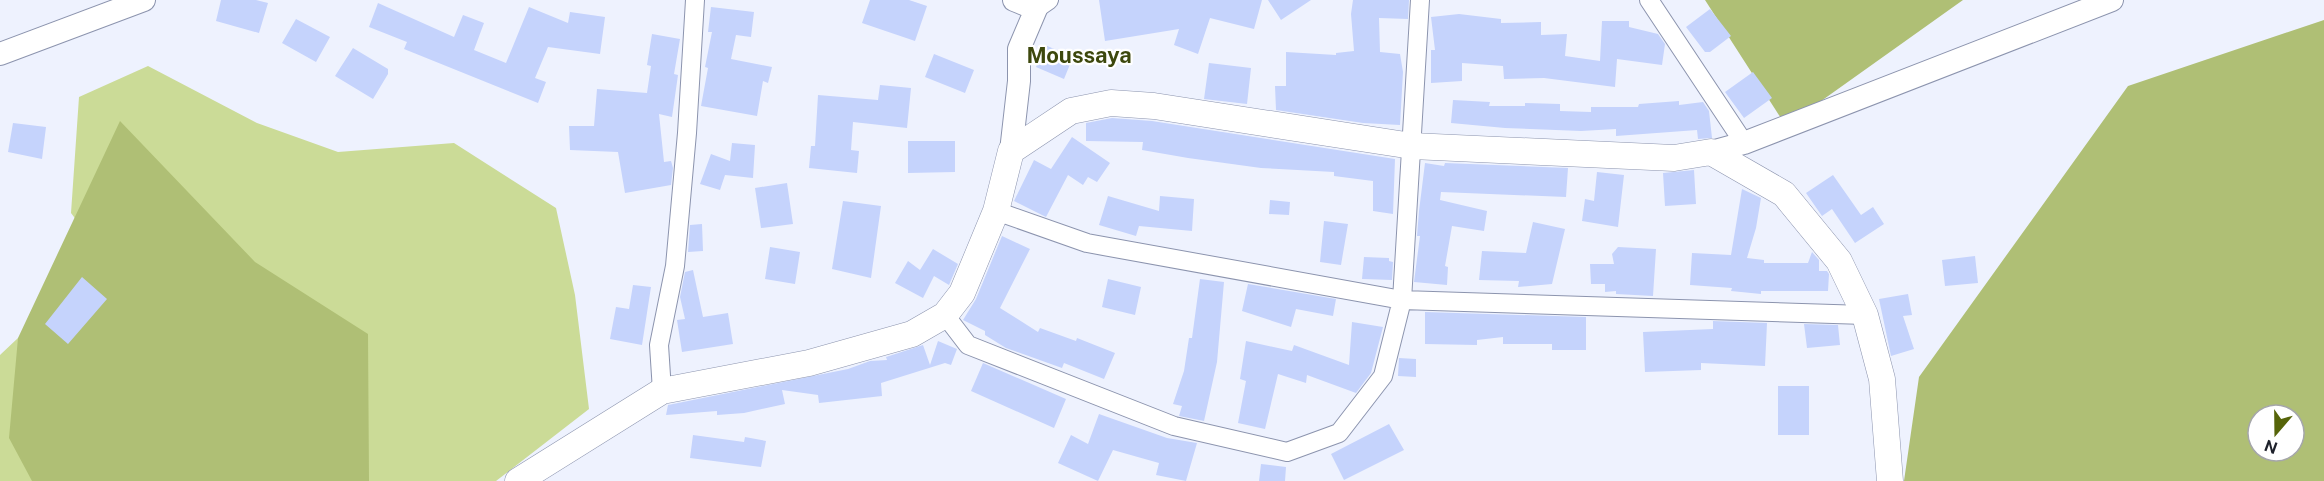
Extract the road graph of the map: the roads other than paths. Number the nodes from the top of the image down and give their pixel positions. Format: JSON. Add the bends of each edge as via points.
{"nodes":[{"id":1,"x":144,"y":0,"type":"edge"},
{"id":2,"x":695,"y":0,"type":"edge"},
{"id":3,"x":1014,"y":0,"type":"edge"},
{"id":4,"x":1420,"y":0,"type":"edge"},
{"id":5,"x":1649,"y":0,"type":"edge"},
{"id":6,"x":2112,"y":0,"type":"edge"},
{"id":7,"x":1043,"y":4,"type":"edge"},
{"id":8,"x":0,"y":54,"type":"edge"},
{"id":9,"x":1744,"y":143,"type":"junction"},
{"id":10,"x":1412,"y":146,"type":"junction"},
{"id":11,"x":1011,"y":151,"type":"junction"},
{"id":12,"x":1711,"y":152,"type":"junction"},
{"id":13,"x":996,"y":211,"type":"junction"},
{"id":14,"x":1402,"y":300,"type":"junction"},
{"id":15,"x":945,"y":315,"type":"junction"},
{"id":16,"x":1865,"y":315,"type":"junction"},
{"id":17,"x":662,"y":391,"type":"junction"},
{"id":18,"x":518,"y":481,"type":"edge"},
{"id":19,"x":1890,"y":481,"type":"edge"}],
"edges":[{"from":1,"to":8,"type":"street"},
{"from":2,"to":17,"type":"street","via":[[675,266],[659,345]]},
{"from":3,"to":7,"type":"street"},
{"from":4,"to":10,"type":"street"},
{"from":5,"to":9,"type":"street"},
{"from":6,"to":9,"type":"street"},
{"from":7,"to":11,"type":"street","via":[[1019,49]]},
{"from":9,"to":12,"type":"street"},
{"from":10,"to":11,"type":"main road","via":[[1154,106],[1111,103],[1071,111]]},
{"from":10,"to":12,"type":"main road","via":[[1674,158]]},
{"from":10,"to":14,"type":"street"},
{"from":11,"to":13,"type":"main road"},
{"from":12,"to":16,"type":"main road","via":[[1784,195],[1839,261]]},
{"from":13,"to":14,"type":"street","via":[[1088,243]]},
{"from":13,"to":15,"type":"main road","via":[[962,293]]},
{"from":14,"to":15,"type":"street","via":[[1383,376],[1340,433],[1287,452],[1174,426],[968,345]]},
{"from":14,"to":16,"type":"street"},
{"from":15,"to":17,"type":"main road","via":[[912,334],[809,363]]},
{"from":16,"to":19,"type":"main road","via":[[1882,379]]},
{"from":17,"to":18,"type":"main road"}]}
